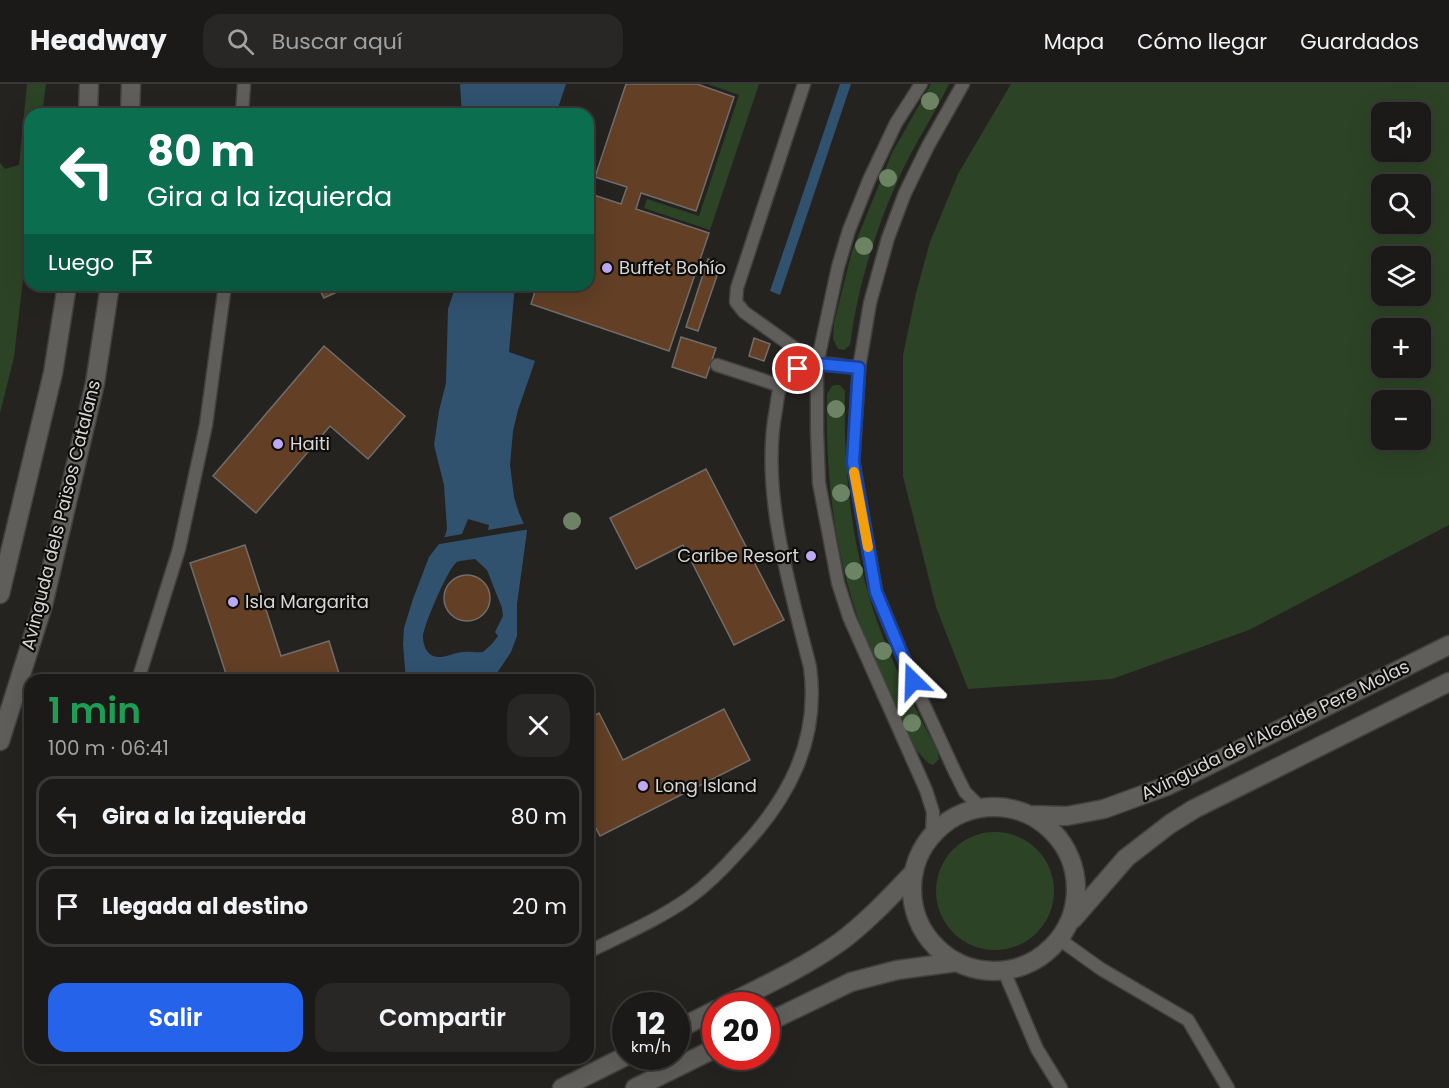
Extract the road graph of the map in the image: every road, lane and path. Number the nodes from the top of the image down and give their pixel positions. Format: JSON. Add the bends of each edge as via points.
{"nodes":[{"id":1,"x":89,"y":84,"type":"edge"},
{"id":2,"x":131,"y":84,"type":"edge"},
{"id":3,"x":244,"y":84,"type":"edge"},
{"id":4,"x":804,"y":84,"type":"edge"},
{"id":5,"x":921,"y":84,"type":"edge"},
{"id":6,"x":963,"y":84,"type":"edge"},
{"id":7,"x":88,"y":108,"type":"edge"},
{"id":8,"x":130,"y":108,"type":"edge"},
{"id":9,"x":242,"y":108,"type":"edge"},
{"id":10,"x":66,"y":291,"type":"edge"},
{"id":11,"x":109,"y":291,"type":"edge"},
{"id":12,"x":224,"y":291,"type":"edge"},
{"id":13,"x":717,"y":364,"type":"dead end"},
{"id":14,"x":817,"y":364,"type":"junction"},
{"id":15,"x":859,"y":368,"type":"junction"},
{"id":16,"x":781,"y":386,"type":"junction"},
{"id":17,"x":0,"y":594,"type":"edge"},
{"id":18,"x":1449,"y":645,"type":"edge"},
{"id":19,"x":140,"y":674,"type":"edge"},
{"id":20,"x":1449,"y":682,"type":"edge"},
{"id":21,"x":0,"y":741,"type":"edge"},
{"id":22,"x":982,"y":809,"type":"junction"},
{"id":23,"x":1028,"y":815,"type":"junction"},
{"id":24,"x":932,"y":835,"type":"junction"},
{"id":25,"x":914,"y":872,"type":"junction"},
{"id":26,"x":1064,"y":932,"type":"junction"},
{"id":27,"x":594,"y":949,"type":"edge"},
{"id":28,"x":957,"y":962,"type":"junction"},
{"id":29,"x":1004,"y":971,"type":"junction"},
{"id":30,"x":752,"y":992,"type":"edge"},
{"id":31,"x":780,"y":1016,"type":"edge"},
{"id":32,"x":702,"y":1055,"type":"edge"},
{"id":33,"x":612,"y":1063,"type":"edge"},
{"id":34,"x":562,"y":1088,"type":"edge"},
{"id":35,"x":635,"y":1088,"type":"edge"},
{"id":36,"x":1061,"y":1088,"type":"edge"},
{"id":37,"x":1228,"y":1088,"type":"edge"}],
"edges":[{"from":1,"to":7,"type":"street"},
{"from":2,"to":8,"type":"street"},
{"from":3,"to":9,"type":"lane"},
{"from":4,"to":14,"type":"lane","via":[[737,288],[736,302],[744,312]]},
{"from":5,"to":14,"type":"lane","via":[[896,123],[849,230]]},
{"from":6,"to":15,"type":"lane","via":[[905,193],[888,238],[870,303]]},
{"from":10,"to":17,"type":"street","via":[[53,373]]},
{"from":11,"to":21,"type":"street","name":"Avinguda dels Països Catalans","via":[[95,383],[44,605]]},
{"from":12,"to":19,"type":"lane","via":[[206,425],[180,549]]},
{"from":13,"to":16,"type":"lane"},
{"from":14,"to":15,"type":"lane"},
{"from":14,"to":16,"type":"lane","via":[[798,369]]},
{"from":14,"to":24,"type":"lane","via":[[819,483],[838,583],[849,617],[926,790],[933,812]]},
{"from":15,"to":22,"type":"lane","via":[[853,462],[876,592],[955,772],[965,792]]},
{"from":16,"to":27,"type":"lane","via":[[771,440],[773,495],[813,690],[812,718],[804,750],[780,800],[727,865],[689,898]]},
{"from":18,"to":23,"type":"street","name":"Avinguda de l'Alcalde Pere Molas","via":[[1167,786],[1104,809],[1067,816]]},
{"from":20,"to":26,"type":"street","name":"Avinguda de l'Alcalde Pere Molas","via":[[1178,819],[1126,858]]},
{"from":22,"to":23,"type":"street","via":[[1006,808]]},
{"from":22,"to":24,"type":"street","via":[[954,818]]},
{"from":23,"to":26,"type":"street","via":[[1047,827],[1071,862],[1074,904]]},
{"from":24,"to":25,"type":"street"},
{"from":25,"to":28,"type":"street","via":[[913,903],[917,917],[932,944]]},
{"from":25,"to":30,"type":"street","via":[[838,944]]},
{"from":26,"to":29,"type":"street","via":[[1035,960]]},
{"from":26,"to":37,"type":"lane","via":[[1101,969],[1188,1020]]},
{"from":28,"to":29,"type":"street","via":[[988,971]]},
{"from":28,"to":31,"type":"street","via":[[876,975]]},
{"from":29,"to":36,"type":"lane","via":[[1037,1049]]},
{"from":32,"to":35,"type":"street"},
{"from":33,"to":34,"type":"street"}]}
